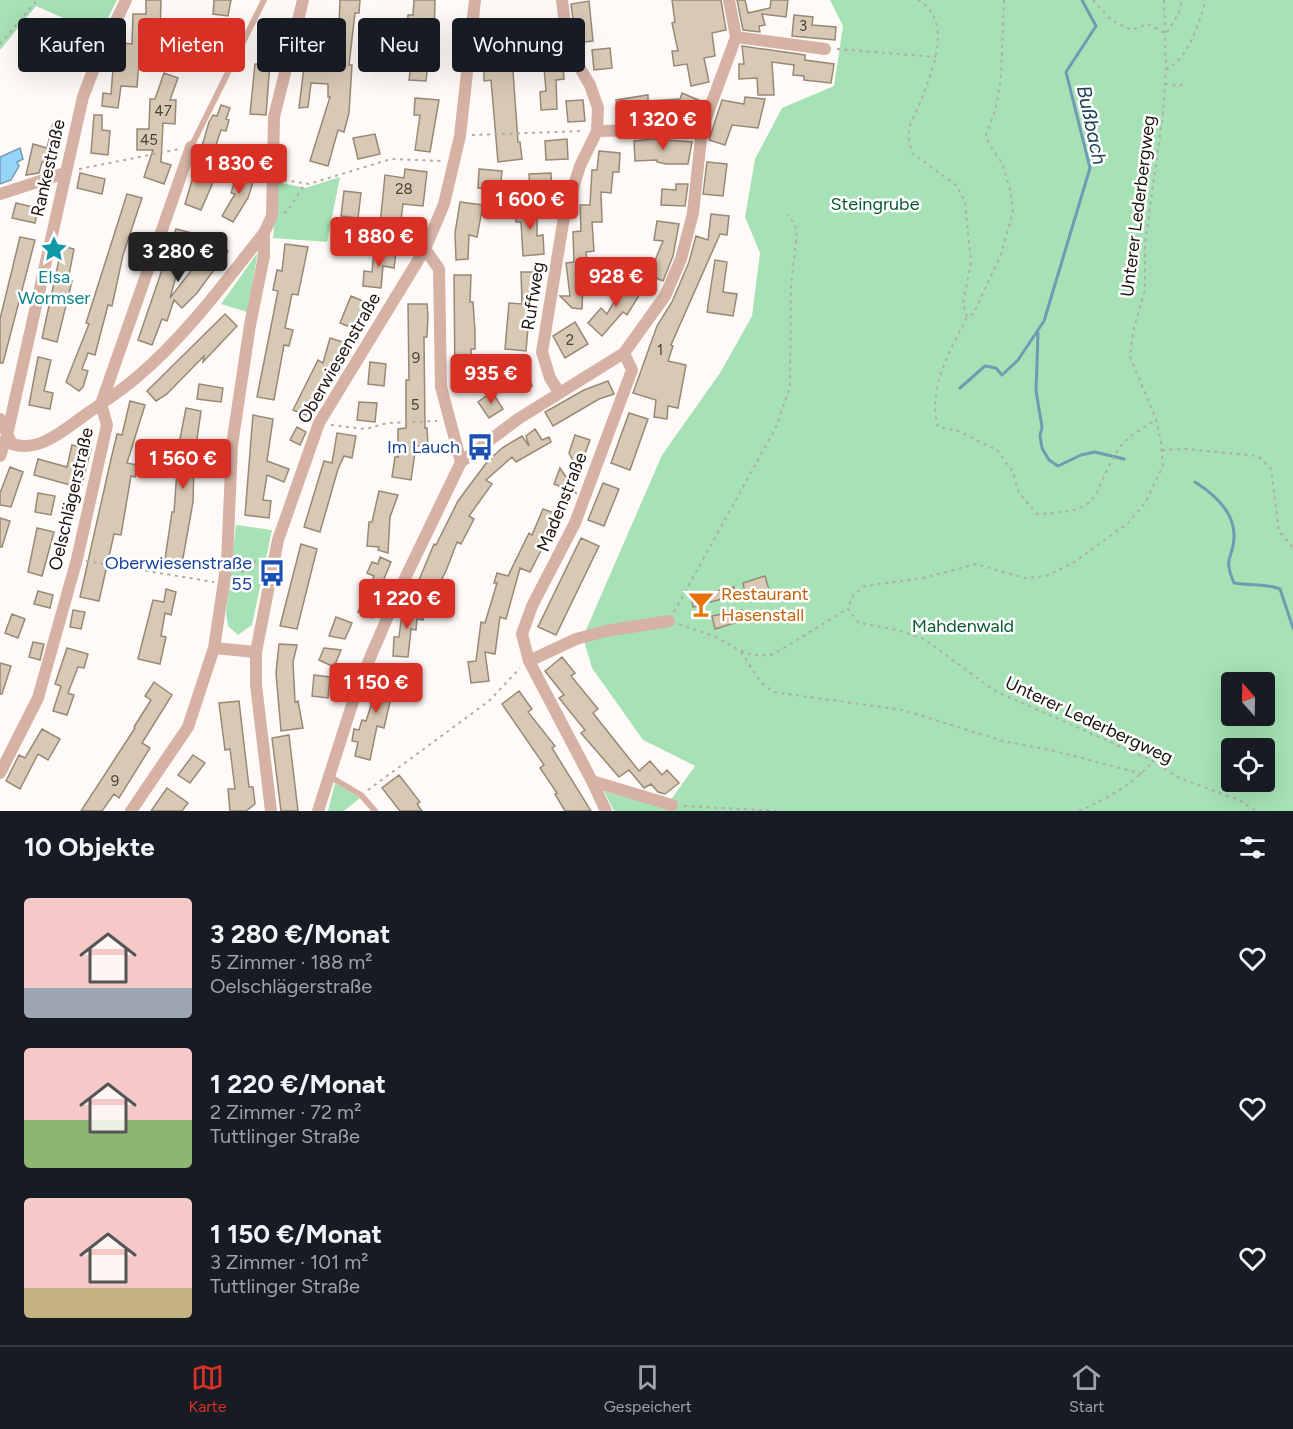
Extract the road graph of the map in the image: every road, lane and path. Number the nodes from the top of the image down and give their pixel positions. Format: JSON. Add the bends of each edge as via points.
{"nodes":[{"id":1,"x":37,"y":0,"type":"edge"},
{"id":2,"x":126,"y":0,"type":"edge"},
{"id":3,"x":264,"y":0,"type":"edge"},
{"id":4,"x":303,"y":0,"type":"edge"},
{"id":5,"x":475,"y":0,"type":"edge"},
{"id":6,"x":562,"y":0,"type":"edge"},
{"id":7,"x":729,"y":0,"type":"edge"},
{"id":8,"x":918,"y":0,"type":"edge"},
{"id":9,"x":1004,"y":0,"type":"edge"},
{"id":10,"x":1093,"y":0,"type":"edge"},
{"id":11,"x":1164,"y":0,"type":"edge"},
{"id":12,"x":1182,"y":0,"type":"edge"},
{"id":13,"x":1206,"y":0,"type":"edge"},
{"id":14,"x":1166,"y":34,"type":"junction"},
{"id":15,"x":736,"y":37,"type":"junction"},
{"id":16,"x":0,"y":44,"type":"edge"},
{"id":17,"x":825,"y":49,"type":"joint"},
{"id":18,"x":936,"y":57,"type":"junction"},
{"id":19,"x":1166,"y":70,"type":"junction"},
{"id":20,"x":1185,"y":83,"type":"dead end"},
{"id":21,"x":1165,"y":84,"type":"junction"},
{"id":22,"x":702,"y":129,"type":"junction"},
{"id":23,"x":597,"y":131,"type":"junction"},
{"id":24,"x":460,"y":136,"type":"junction"},
{"id":25,"x":191,"y":147,"type":"junction"},
{"id":26,"x":434,"y":160,"type":"dead end"},
{"id":27,"x":65,"y":173,"type":"junction"},
{"id":28,"x":272,"y":177,"type":"junction"},
{"id":29,"x":304,"y":184,"type":"junction"},
{"id":30,"x":0,"y":194,"type":"edge"},
{"id":31,"x":788,"y":214,"type":"dead end"},
{"id":32,"x":272,"y":216,"type":"junction"},
{"id":33,"x":264,"y":233,"type":"junction"},
{"id":34,"x":425,"y":249,"type":"junction"},
{"id":35,"x":967,"y":317,"type":"junction"},
{"id":36,"x":624,"y":353,"type":"junction"},
{"id":37,"x":559,"y":392,"type":"junction"},
{"id":38,"x":101,"y":404,"type":"junction"},
{"id":39,"x":1156,"y":418,"type":"junction"},
{"id":40,"x":0,"y":419,"type":"edge"},
{"id":41,"x":428,"y":422,"type":"dead end"},
{"id":42,"x":319,"y":423,"type":"junction"},
{"id":43,"x":7,"y":435,"type":"junction"},
{"id":44,"x":1162,"y":450,"type":"junction"},
{"id":45,"x":0,"y":456,"type":"edge"},
{"id":46,"x":461,"y":462,"type":"junction"},
{"id":47,"x":1293,"y":548,"type":"edge"},
{"id":48,"x":76,"y":560,"type":"junction"},
{"id":49,"x":257,"y":560,"type":"dead end"},
{"id":50,"x":207,"y":582,"type":"dead end"},
{"id":51,"x":223,"y":583,"type":"junction"},
{"id":52,"x":848,"y":609,"type":"junction"},
{"id":53,"x":669,"y":621,"type":"junction"},
{"id":54,"x":214,"y":648,"type":"junction"},
{"id":55,"x":256,"y":652,"type":"junction"},
{"id":56,"x":741,"y":652,"type":"junction"},
{"id":57,"x":530,"y":661,"type":"junction"},
{"id":58,"x":1153,"y":761,"type":"junction"},
{"id":59,"x":0,"y":773,"type":"edge"},
{"id":60,"x":1143,"y":774,"type":"junction"},
{"id":61,"x":329,"y":776,"type":"junction"},
{"id":62,"x":592,"y":781,"type":"junction"},
{"id":63,"x":361,"y":795,"type":"junction"},
{"id":64,"x":672,"y":805,"type":"joint"},
{"id":65,"x":131,"y":811,"type":"edge"},
{"id":66,"x":271,"y":811,"type":"edge"},
{"id":67,"x":318,"y":811,"type":"edge"},
{"id":68,"x":375,"y":811,"type":"edge"},
{"id":69,"x":606,"y":811,"type":"edge"},
{"id":70,"x":780,"y":811,"type":"edge"},
{"id":71,"x":1079,"y":811,"type":"edge"},
{"id":72,"x":1256,"y":811,"type":"edge"}],
"edges":[{"from":1,"to":16,"type":"path"},
{"from":2,"to":27,"type":"street","name":"Rankestraße","via":[[89,80]]},
{"from":3,"to":25,"type":"lane","name":"Oelschlägerstraße"},
{"from":4,"to":28,"type":"street","via":[[274,117]]},
{"from":5,"to":24,"type":"street","name":"Oberwiesenstraße"},
{"from":6,"to":23,"type":"street","name":"Ruffweg","via":[[568,48],[590,85],[598,108]]},
{"from":7,"to":15,"type":"street"},
{"from":8,"to":18,"type":"path","via":[[928,6],[937,22]]},
{"from":9,"to":35,"type":"path","via":[[1001,76],[996,108],[986,135],[1002,163],[1013,212],[1001,254],[974,313]]},
{"from":10,"to":14,"type":"path","via":[[1112,20],[1131,30],[1148,24]]},
{"from":11,"to":14,"type":"path","name":"Unterer Lederbergweg"},
{"from":12,"to":14,"type":"path"},
{"from":13,"to":19,"type":"path","via":[[1189,48],[1180,62]]},
{"from":14,"to":19,"type":"path","name":"Unterer Lederbergweg"},
{"from":15,"to":17,"type":"street"},
{"from":15,"to":22,"type":"street"},
{"from":17,"to":18,"type":"path"},
{"from":18,"to":35,"type":"path","via":[[908,131],[912,153],[956,185],[965,201],[970,263],[963,303]]},
{"from":19,"to":21,"type":"path","name":"Unterer Lederbergweg"},
{"from":20,"to":21,"type":"path"},
{"from":21,"to":39,"type":"path","name":"Unterer Lederbergweg","via":[[1145,244],[1145,290],[1130,357]]},
{"from":22,"to":23,"type":"street"},
{"from":22,"to":36,"type":"street","via":[[693,213],[681,259],[665,296]]},
{"from":23,"to":24,"type":"path"},
{"from":23,"to":37,"type":"street","name":"Ruffweg","via":[[580,166],[564,217],[542,352]]},
{"from":24,"to":34,"type":"street","name":"Oberwiesenstraße","via":[[444,204]]},
{"from":25,"to":27,"type":"path"},
{"from":25,"to":28,"type":"path"},
{"from":25,"to":38,"type":"street","name":"Oelschlägerstraße"},
{"from":26,"to":29,"type":"path","via":[[392,159]]},
{"from":27,"to":30,"type":"street"},
{"from":27,"to":43,"type":"street","name":"Rankestraße"},
{"from":28,"to":29,"type":"path"},
{"from":28,"to":32,"type":"street"},
{"from":29,"to":32,"type":"path","via":[[287,212]]},
{"from":31,"to":53,"type":"path","via":[[797,230],[791,286],[789,387],[776,427]]},
{"from":32,"to":33,"type":"street"},
{"from":33,"to":38,"type":"street","via":[[189,324],[138,376]]},
{"from":33,"to":51,"type":"street","via":[[264,256],[232,445]]},
{"from":34,"to":42,"type":"street","name":"Oberwiesenstraße"},
{"from":34,"to":46,"type":"street","via":[[439,270],[441,387]]},
{"from":35,"to":39,"type":"path","via":[[942,366],[933,411],[938,427],[956,430],[997,450],[1013,472],[1019,493],[1037,514],[1065,513],[1085,507],[1098,495],[1120,447]]},
{"from":36,"to":37,"type":"street"},
{"from":36,"to":57,"type":"street","name":"Madenstraße","via":[[632,370],[596,470],[522,634]]},
{"from":37,"to":46,"type":"street"},
{"from":38,"to":43,"type":"street","via":[[39,444],[22,447],[12,444]]},
{"from":38,"to":48,"type":"street","name":"Oelschlägerstraße","via":[[106,425]]},
{"from":39,"to":44,"type":"path","name":"Unterer Lederbergweg"},
{"from":40,"to":43,"type":"street"},
{"from":41,"to":42,"type":"path","via":[[387,423],[366,429]]},
{"from":42,"to":55,"type":"street","name":"Oberwiesenstraße","via":[[278,540]]},
{"from":43,"to":45,"type":"street","name":"Rankestraße"},
{"from":44,"to":47,"type":"path","via":[[1258,456],[1271,469],[1279,531]]},
{"from":44,"to":52,"type":"path","name":"Unterer Lederbergweg","via":[[1163,466],[1145,503],[1128,523],[1073,563],[1047,576],[1025,578],[976,564],[923,578],[865,586],[853,595]]},
{"from":46,"to":61,"type":"street","via":[[366,666]]},
{"from":48,"to":50,"type":"path"},
{"from":48,"to":59,"type":"street","name":"Oelschlägerstraße","via":[[38,698]]},
{"from":49,"to":51,"type":"path","via":[[242,574]]},
{"from":51,"to":54,"type":"street"},
{"from":52,"to":56,"type":"path","via":[[774,654],[760,657]]},
{"from":52,"to":58,"type":"path","name":"Unterer Lederbergweg","via":[[859,623],[924,639],[995,691]]},
{"from":53,"to":56,"type":"path","via":[[715,637]]},
{"from":53,"to":57,"type":"street","via":[[576,639]]},
{"from":54,"to":55,"type":"street"},
{"from":54,"to":65,"type":"street","via":[[188,727]]},
{"from":55,"to":66,"type":"street","name":"Oberwiesenstraße","via":[[256,686]]},
{"from":56,"to":60,"type":"path","via":[[760,681],[773,692],[903,710],[1003,741]]},
{"from":57,"to":62,"type":"street","name":"Madenstraße"},
{"from":57,"to":63,"type":"path","via":[[511,674],[489,701]]},
{"from":58,"to":60,"type":"path"},
{"from":58,"to":72,"type":"path","name":"Unterer Lederbergweg","via":[[1177,777],[1239,800]]},
{"from":60,"to":71,"type":"path"},
{"from":61,"to":63,"type":"lane"},
{"from":61,"to":67,"type":"street"},
{"from":62,"to":64,"type":"street"},
{"from":62,"to":69,"type":"street","name":"Madenstraße"},
{"from":63,"to":68,"type":"lane"},
{"from":64,"to":70,"type":"path"}]}
